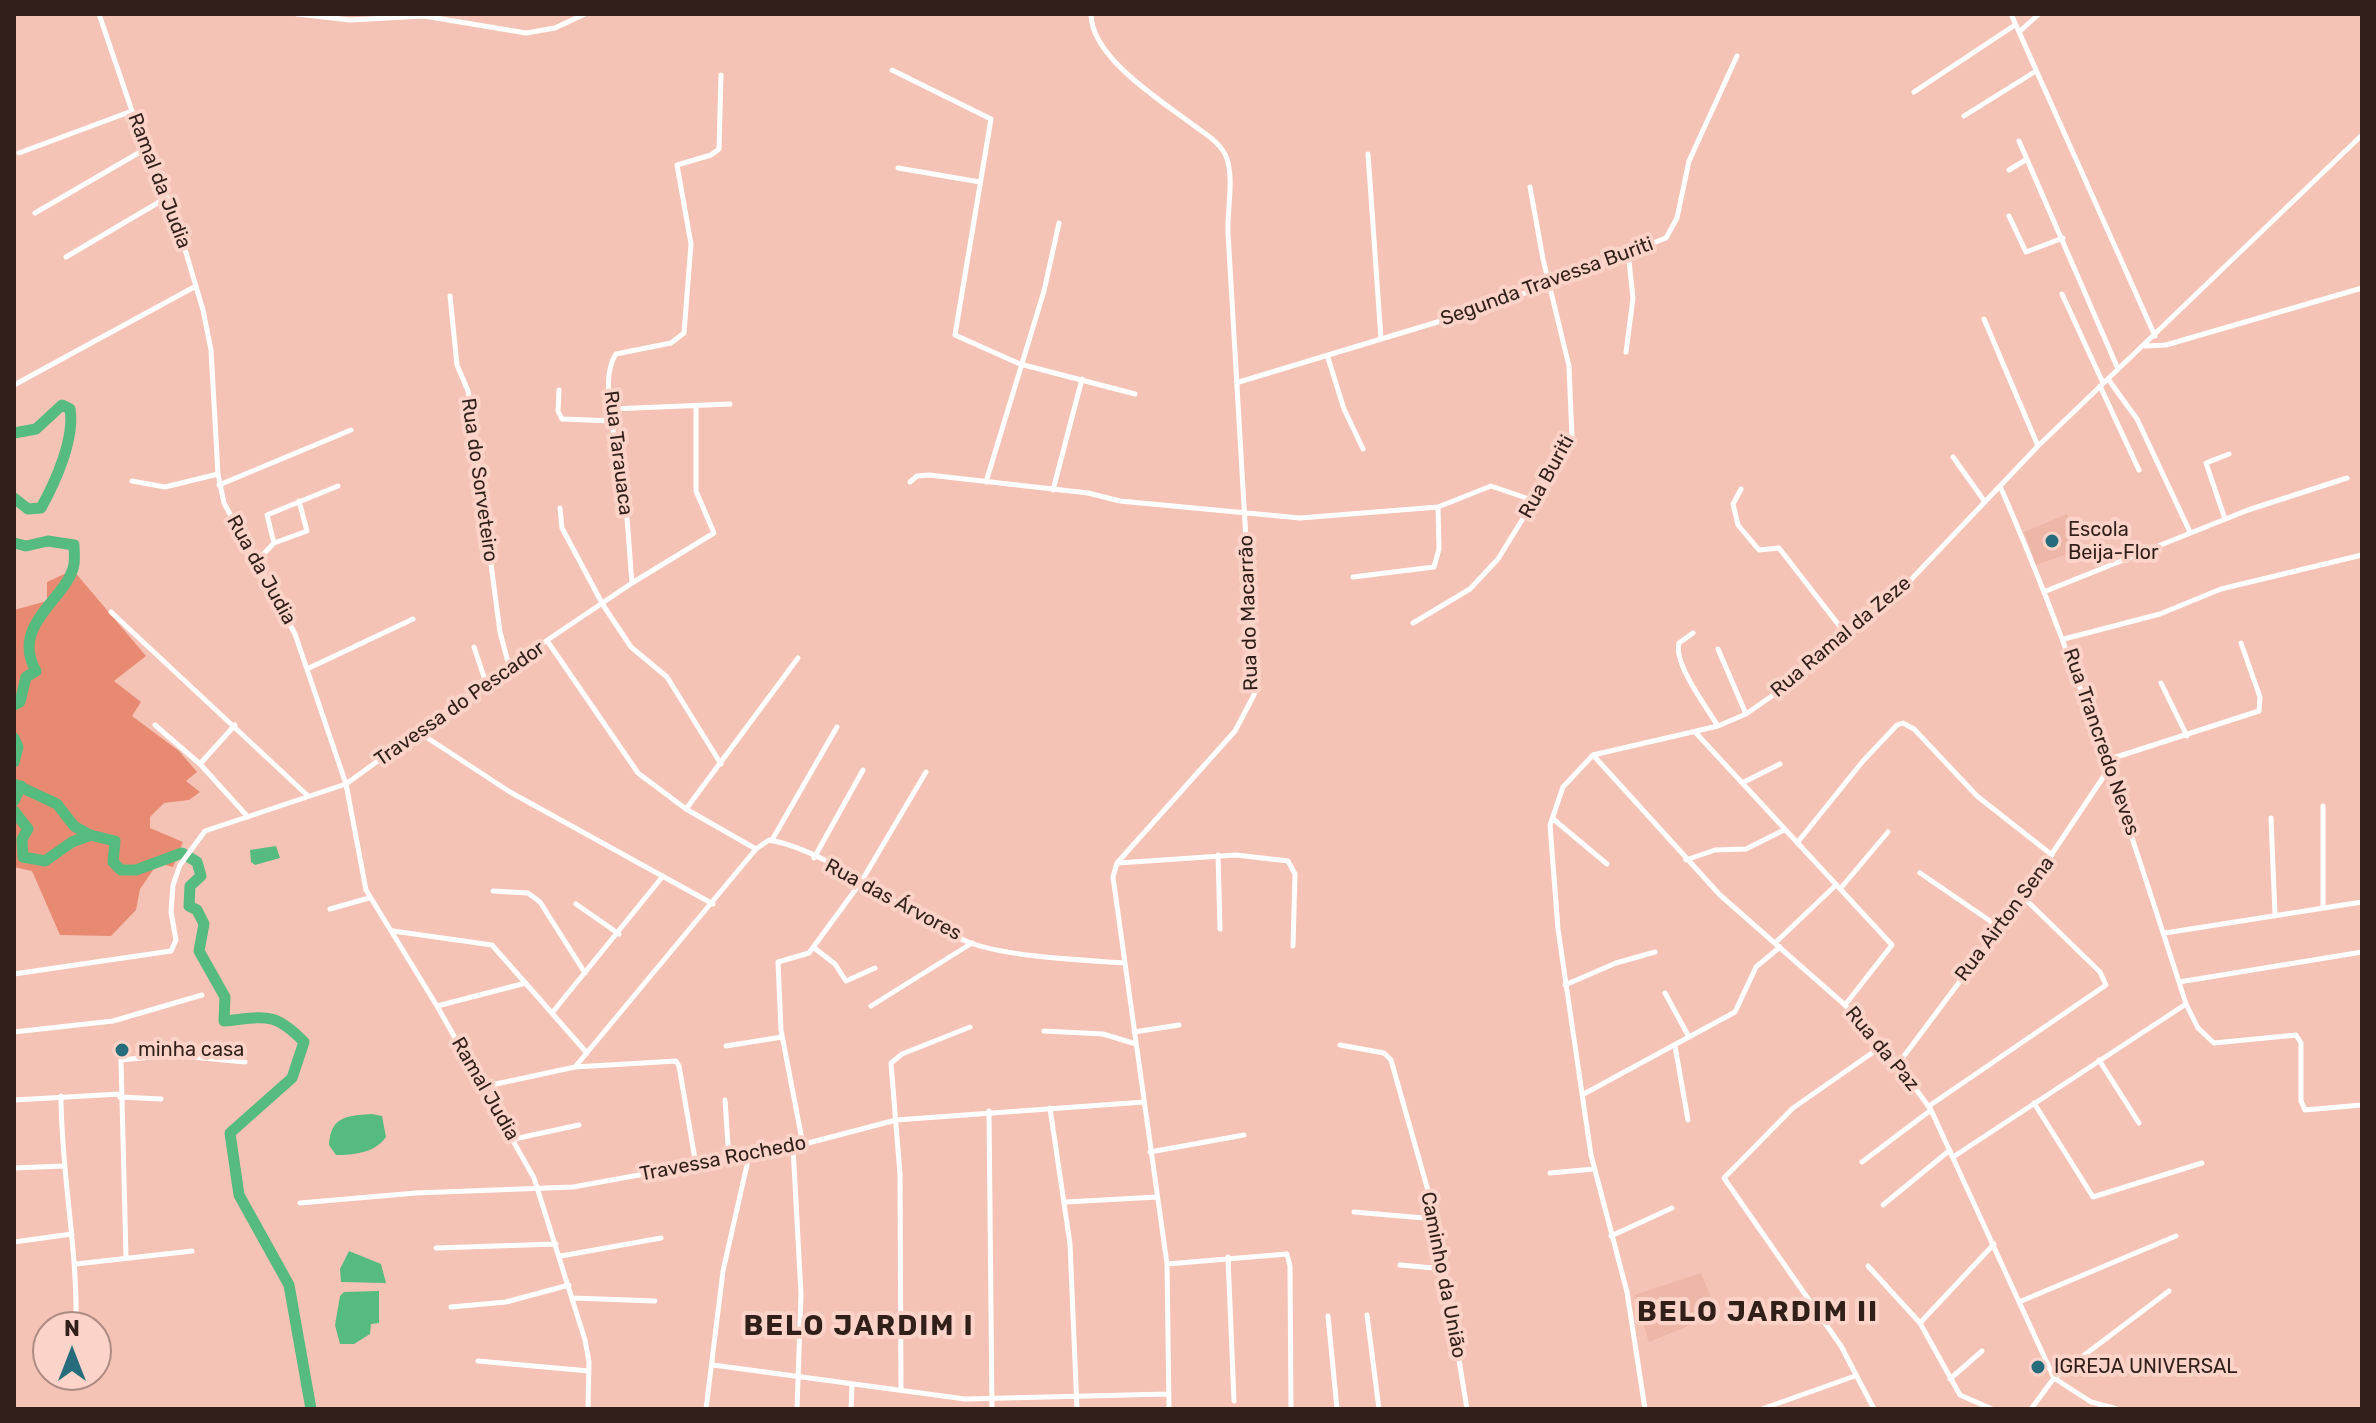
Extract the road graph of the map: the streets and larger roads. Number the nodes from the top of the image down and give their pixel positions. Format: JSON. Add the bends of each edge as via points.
{"nodes":[{"id":1,"x":99,"y":14,"type":"edge"},
{"id":2,"x":297,"y":14,"type":"edge"},
{"id":3,"x":585,"y":14,"type":"edge"},
{"id":4,"x":1091,"y":14,"type":"edge"},
{"id":5,"x":2039,"y":14,"type":"edge"},
{"id":6,"x":2013,"y":15,"type":"edge"},
{"id":7,"x":2015,"y":25,"type":"junction"},
{"id":8,"x":2019,"y":32,"type":"junction"},
{"id":9,"x":1737,"y":56,"type":"dead end"},
{"id":10,"x":892,"y":70,"type":"dead end"},
{"id":11,"x":2036,"y":71,"type":"junction"},
{"id":12,"x":721,"y":75,"type":"dead end"},
{"id":13,"x":1914,"y":92,"type":"dead end"},
{"id":14,"x":132,"y":111,"type":"junction"},
{"id":15,"x":1964,"y":116,"type":"dead end"},
{"id":16,"x":2362,"y":135,"type":"edge"},
{"id":17,"x":2019,"y":141,"type":"dead end"},
{"id":18,"x":147,"y":148,"type":"junction"},
{"id":19,"x":19,"y":153,"type":"dead end"},
{"id":20,"x":1368,"y":154,"type":"dead end"},
{"id":21,"x":2027,"y":159,"type":"junction"},
{"id":22,"x":898,"y":168,"type":"dead end"},
{"id":23,"x":2009,"y":170,"type":"dead end"},
{"id":24,"x":980,"y":182,"type":"junction"},
{"id":25,"x":1530,"y":187,"type":"dead end"},
{"id":26,"x":166,"y":198,"type":"junction"},
{"id":27,"x":35,"y":213,"type":"dead end"},
{"id":28,"x":2009,"y":216,"type":"dead end"},
{"id":29,"x":1059,"y":223,"type":"dead end"},
{"id":30,"x":2063,"y":238,"type":"junction"},
{"id":31,"x":1628,"y":252,"type":"junction"},
{"id":32,"x":66,"y":257,"type":"dead end"},
{"id":33,"x":1551,"y":284,"type":"junction"},
{"id":34,"x":196,"y":286,"type":"junction"},
{"id":35,"x":2362,"y":288,"type":"edge"},
{"id":36,"x":2062,"y":294,"type":"dead end"},
{"id":37,"x":450,"y":296,"type":"dead end"},
{"id":38,"x":1984,"y":319,"type":"dead end"},
{"id":39,"x":2155,"y":336,"type":"junction"},
{"id":40,"x":1381,"y":339,"type":"junction"},
{"id":41,"x":2144,"y":346,"type":"junction"},
{"id":42,"x":211,"y":350,"type":"joint"},
{"id":43,"x":1626,"y":352,"type":"dead end"},
{"id":44,"x":1328,"y":358,"type":"junction"},
{"id":45,"x":1020,"y":364,"type":"junction"},
{"id":46,"x":2118,"y":369,"type":"junction"},
{"id":47,"x":1082,"y":379,"type":"junction"},
{"id":48,"x":1239,"y":382,"type":"junction"},
{"id":49,"x":2104,"y":383,"type":"junction"},
{"id":50,"x":14,"y":385,"type":"edge"},
{"id":51,"x":559,"y":390,"type":"dead end"},
{"id":52,"x":1135,"y":394,"type":"dead end"},
{"id":53,"x":730,"y":404,"type":"dead end"},
{"id":54,"x":696,"y":406,"type":"junction"},
{"id":55,"x":611,"y":409,"type":"junction"},
{"id":56,"x":613,"y":421,"type":"junction"},
{"id":57,"x":351,"y":430,"type":"dead end"},
{"id":58,"x":2038,"y":446,"type":"junction"},
{"id":59,"x":1363,"y":449,"type":"dead end"},
{"id":60,"x":2229,"y":454,"type":"dead end"},
{"id":61,"x":1953,"y":457,"type":"dead end"},
{"id":62,"x":2139,"y":470,"type":"dead end"},
{"id":63,"x":218,"y":474,"type":"junction"},
{"id":64,"x":2347,"y":478,"type":"dead end"},
{"id":65,"x":132,"y":481,"type":"dead end"},
{"id":66,"x":910,"y":482,"type":"dead end"},
{"id":67,"x":986,"y":482,"type":"junction"},
{"id":68,"x":219,"y":485,"type":"junction"},
{"id":69,"x":338,"y":486,"type":"dead end"},
{"id":70,"x":2000,"y":486,"type":"junction"},
{"id":71,"x":1741,"y":489,"type":"dead end"},
{"id":72,"x":1053,"y":490,"type":"junction"},
{"id":73,"x":299,"y":501,"type":"junction"},
{"id":74,"x":1535,"y":501,"type":"junction"},
{"id":75,"x":1985,"y":502,"type":"junction"},
{"id":76,"x":1438,"y":507,"type":"junction"},
{"id":77,"x":560,"y":508,"type":"dead end"},
{"id":78,"x":1245,"y":513,"type":"junction"},
{"id":79,"x":2225,"y":519,"type":"junction"},
{"id":80,"x":2190,"y":532,"type":"junction"},
{"id":81,"x":274,"y":543,"type":"junction"},
{"id":82,"x":2362,"y":555,"type":"edge"},
{"id":83,"x":256,"y":563,"type":"junction"},
{"id":84,"x":1353,"y":577,"type":"dead end"},
{"id":85,"x":632,"y":583,"type":"junction"},
{"id":86,"x":2046,"y":591,"type":"junction"},
{"id":87,"x":603,"y":605,"type":"junction"},
{"id":88,"x":111,"y":612,"type":"dead end"},
{"id":89,"x":413,"y":619,"type":"dead end"},
{"id":90,"x":1413,"y":623,"type":"dead end"},
{"id":91,"x":1693,"y":633,"type":"dead end"},
{"id":92,"x":1848,"y":637,"type":"junction"},
{"id":93,"x":2064,"y":639,"type":"junction"},
{"id":94,"x":548,"y":642,"type":"junction"},
{"id":95,"x":2241,"y":643,"type":"dead end"},
{"id":96,"x":474,"y":647,"type":"dead end"},
{"id":97,"x":1718,"y":649,"type":"dead end"},
{"id":98,"x":798,"y":658,"type":"dead end"},
{"id":99,"x":509,"y":666,"type":"junction"},
{"id":100,"x":307,"y":669,"type":"junction"},
{"id":101,"x":486,"y":683,"type":"junction"},
{"id":102,"x":2161,"y":683,"type":"dead end"},
{"id":103,"x":1746,"y":714,"type":"junction"},
{"id":104,"x":155,"y":725,"type":"dead end"},
{"id":105,"x":235,"y":725,"type":"junction"},
{"id":106,"x":1718,"y":726,"type":"junction"},
{"id":107,"x":837,"y":727,"type":"dead end"},
{"id":108,"x":1695,"y":732,"type":"junction"},
{"id":109,"x":420,"y":733,"type":"junction"},
{"id":110,"x":2187,"y":736,"type":"junction"},
{"id":111,"x":1593,"y":755,"type":"junction"},
{"id":112,"x":2104,"y":761,"type":"junction"},
{"id":113,"x":200,"y":764,"type":"junction"},
{"id":114,"x":721,"y":764,"type":"junction"},
{"id":115,"x":1780,"y":764,"type":"dead end"},
{"id":116,"x":863,"y":770,"type":"dead end"},
{"id":117,"x":2108,"y":770,"type":"junction"},
{"id":118,"x":926,"y":772,"type":"dead end"},
{"id":119,"x":1742,"y":783,"type":"junction"},
{"id":120,"x":346,"y":784,"type":"junction"},
{"id":121,"x":308,"y":796,"type":"junction"},
{"id":122,"x":2323,"y":806,"type":"dead end"},
{"id":123,"x":686,"y":809,"type":"junction"},
{"id":124,"x":248,"y":817,"type":"junction"},
{"id":125,"x":1551,"y":817,"type":"junction"},
{"id":126,"x":2271,"y":818,"type":"dead end"},
{"id":127,"x":1784,"y":830,"type":"junction"},
{"id":128,"x":1888,"y":832,"type":"dead end"},
{"id":129,"x":772,"y":840,"type":"junction"},
{"id":130,"x":1797,"y":843,"type":"junction"},
{"id":131,"x":756,"y":849,"type":"junction"},
{"id":132,"x":1218,"y":855,"type":"junction"},
{"id":133,"x":2052,"y":855,"type":"junction"},
{"id":134,"x":814,"y":858,"type":"junction"},
{"id":135,"x":1686,"y":860,"type":"junction"},
{"id":136,"x":1117,"y":863,"type":"junction"},
{"id":137,"x":1607,"y":864,"type":"dead end"},
{"id":138,"x":1920,"y":873,"type":"dead end"},
{"id":139,"x":663,"y":876,"type":"junction"},
{"id":140,"x":861,"y":882,"type":"junction"},
{"id":141,"x":1838,"y":887,"type":"junction"},
{"id":142,"x":493,"y":891,"type":"dead end"},
{"id":143,"x":2023,"y":897,"type":"junction"},
{"id":144,"x":369,"y":898,"type":"junction"},
{"id":145,"x":2362,"y":902,"type":"edge"},
{"id":146,"x":576,"y":904,"type":"dead end"},
{"id":147,"x":713,"y":904,"type":"junction"},
{"id":148,"x":2323,"y":908,"type":"junction"},
{"id":149,"x":330,"y":909,"type":"dead end"},
{"id":150,"x":2275,"y":914,"type":"junction"},
{"id":151,"x":1999,"y":927,"type":"junction"},
{"id":152,"x":1220,"y":929,"type":"dead end"},
{"id":153,"x":392,"y":931,"type":"junction"},
{"id":154,"x":2165,"y":933,"type":"junction"},
{"id":155,"x":619,"y":934,"type":"junction"},
{"id":156,"x":972,"y":943,"type":"junction"},
{"id":157,"x":1777,"y":945,"type":"junction"},
{"id":158,"x":1293,"y":946,"type":"dead end"},
{"id":159,"x":813,"y":947,"type":"junction"},
{"id":160,"x":1655,"y":952,"type":"dead end"},
{"id":161,"x":2362,"y":952,"type":"edge"},
{"id":162,"x":1124,"y":963,"type":"junction"},
{"id":163,"x":875,"y":968,"type":"dead end"},
{"id":164,"x":585,"y":973,"type":"junction"},
{"id":165,"x":14,"y":974,"type":"edge"},
{"id":166,"x":2179,"y":982,"type":"junction"},
{"id":167,"x":526,"y":983,"type":"junction"},
{"id":168,"x":1565,"y":985,"type":"junction"},
{"id":169,"x":1665,"y":993,"type":"dead end"},
{"id":170,"x":202,"y":995,"type":"dead end"},
{"id":171,"x":2186,"y":1004,"type":"junction"},
{"id":172,"x":1845,"y":1005,"type":"junction"},
{"id":173,"x":437,"y":1006,"type":"junction"},
{"id":174,"x":871,"y":1006,"type":"dead end"},
{"id":175,"x":552,"y":1013,"type":"junction"},
{"id":176,"x":1179,"y":1025,"type":"dead end"},
{"id":177,"x":970,"y":1027,"type":"dead end"},
{"id":178,"x":1044,"y":1031,"type":"dead end"},
{"id":179,"x":14,"y":1032,"type":"edge"},
{"id":180,"x":1134,"y":1032,"type":"junction"},
{"id":181,"x":782,"y":1037,"type":"junction"},
{"id":182,"x":1689,"y":1037,"type":"junction"},
{"id":183,"x":1136,"y":1044,"type":"junction"},
{"id":184,"x":1340,"y":1045,"type":"dead end"},
{"id":185,"x":726,"y":1046,"type":"dead end"},
{"id":186,"x":1675,"y":1046,"type":"junction"},
{"id":187,"x":1882,"y":1046,"type":"junction"},
{"id":188,"x":587,"y":1053,"type":"junction"},
{"id":189,"x":2099,"y":1060,"type":"junction"},
{"id":190,"x":245,"y":1062,"type":"dead end"},
{"id":191,"x":1898,"y":1064,"type":"junction"},
{"id":192,"x":575,"y":1067,"type":"junction"},
{"id":193,"x":482,"y":1087,"type":"junction"},
{"id":194,"x":120,"y":1095,"type":"junction"},
{"id":195,"x":1582,"y":1095,"type":"junction"},
{"id":196,"x":61,"y":1096,"type":"junction"},
{"id":197,"x":161,"y":1099,"type":"dead end"},
{"id":198,"x":14,"y":1100,"type":"edge"},
{"id":199,"x":725,"y":1100,"type":"dead end"},
{"id":200,"x":1144,"y":1102,"type":"junction"},
{"id":201,"x":2034,"y":1103,"type":"junction"},
{"id":202,"x":2362,"y":1105,"type":"edge"},
{"id":203,"x":1050,"y":1107,"type":"junction"},
{"id":204,"x":1930,"y":1108,"type":"junction"},
{"id":205,"x":989,"y":1111,"type":"junction"},
{"id":206,"x":896,"y":1120,"type":"junction"},
{"id":207,"x":1688,"y":1120,"type":"dead end"},
{"id":208,"x":2139,"y":1123,"type":"dead end"},
{"id":209,"x":579,"y":1125,"type":"dead end"},
{"id":210,"x":1244,"y":1135,"type":"dead end"},
{"id":211,"x":514,"y":1139,"type":"junction"},
{"id":212,"x":803,"y":1145,"type":"junction"},
{"id":213,"x":793,"y":1147,"type":"junction"},
{"id":214,"x":1150,"y":1152,"type":"junction"},
{"id":215,"x":1952,"y":1153,"type":"junction"},
{"id":216,"x":749,"y":1156,"type":"junction"},
{"id":217,"x":729,"y":1159,"type":"junction"},
{"id":218,"x":1862,"y":1162,"type":"dead end"},
{"id":219,"x":2202,"y":1163,"type":"dead end"},
{"id":220,"x":696,"y":1165,"type":"junction"},
{"id":221,"x":63,"y":1166,"type":"junction"},
{"id":222,"x":14,"y":1168,"type":"edge"},
{"id":223,"x":1594,"y":1169,"type":"junction"},
{"id":224,"x":1550,"y":1173,"type":"dead end"},
{"id":225,"x":539,"y":1190,"type":"junction"},
{"id":226,"x":1157,"y":1197,"type":"junction"},
{"id":227,"x":1066,"y":1202,"type":"junction"},
{"id":228,"x":300,"y":1203,"type":"dead end"},
{"id":229,"x":1883,"y":1205,"type":"dead end"},
{"id":230,"x":1672,"y":1208,"type":"dead end"},
{"id":231,"x":1354,"y":1212,"type":"dead end"},
{"id":232,"x":1436,"y":1219,"type":"junction"},
{"id":233,"x":72,"y":1234,"type":"junction"},
{"id":234,"x":1611,"y":1236,"type":"junction"},
{"id":235,"x":2176,"y":1236,"type":"dead end"},
{"id":236,"x":661,"y":1238,"type":"dead end"},
{"id":237,"x":14,"y":1242,"type":"edge"},
{"id":238,"x":556,"y":1244,"type":"junction"},
{"id":239,"x":1994,"y":1244,"type":"junction"},
{"id":240,"x":436,"y":1248,"type":"dead end"},
{"id":241,"x":192,"y":1251,"type":"dead end"},
{"id":242,"x":561,"y":1256,"type":"junction"},
{"id":243,"x":126,"y":1257,"type":"junction"},
{"id":244,"x":1228,"y":1257,"type":"junction"},
{"id":245,"x":76,"y":1264,"type":"junction"},
{"id":246,"x":1167,"y":1264,"type":"junction"},
{"id":247,"x":1400,"y":1265,"type":"dead end"},
{"id":248,"x":1868,"y":1266,"type":"dead end"},
{"id":249,"x":1445,"y":1269,"type":"junction"},
{"id":250,"x":569,"y":1285,"type":"junction"},
{"id":251,"x":2169,"y":1291,"type":"dead end"},
{"id":252,"x":573,"y":1298,"type":"junction"},
{"id":253,"x":655,"y":1301,"type":"dead end"},
{"id":254,"x":2019,"y":1302,"type":"junction"},
{"id":255,"x":451,"y":1307,"type":"dead end"},
{"id":256,"x":76,"y":1311,"type":"edge"},
{"id":257,"x":1367,"y":1315,"type":"dead end"},
{"id":258,"x":1328,"y":1316,"type":"dead end"},
{"id":259,"x":1920,"y":1323,"type":"junction"},
{"id":260,"x":1982,"y":1351,"type":"dead end"},
{"id":261,"x":478,"y":1361,"type":"dead end"},
{"id":262,"x":713,"y":1365,"type":"junction"},
{"id":263,"x":589,"y":1371,"type":"junction"},
{"id":264,"x":798,"y":1376,"type":"junction"},
{"id":265,"x":1855,"y":1376,"type":"junction"},
{"id":266,"x":2054,"y":1378,"type":"junction"},
{"id":267,"x":1950,"y":1379,"type":"junction"},
{"id":268,"x":852,"y":1385,"type":"junction"},
{"id":269,"x":901,"y":1390,"type":"junction"},
{"id":270,"x":1077,"y":1394,"type":"junction"},
{"id":271,"x":1168,"y":1394,"type":"junction"},
{"id":272,"x":992,"y":1398,"type":"junction"},
{"id":273,"x":1234,"y":1401,"type":"dead end"},
{"id":274,"x":2089,"y":1406,"type":"edge"},
{"id":275,"x":588,"y":1409,"type":"edge"},
{"id":276,"x":706,"y":1409,"type":"edge"},
{"id":277,"x":797,"y":1409,"type":"edge"},
{"id":278,"x":851,"y":1409,"type":"edge"},
{"id":279,"x":992,"y":1409,"type":"edge"},
{"id":280,"x":1077,"y":1409,"type":"edge"},
{"id":281,"x":1169,"y":1409,"type":"edge"},
{"id":282,"x":1291,"y":1409,"type":"edge"},
{"id":283,"x":1337,"y":1409,"type":"edge"},
{"id":284,"x":1379,"y":1409,"type":"edge"},
{"id":285,"x":1467,"y":1409,"type":"edge"},
{"id":286,"x":1645,"y":1409,"type":"edge"},
{"id":287,"x":1762,"y":1409,"type":"edge"},
{"id":288,"x":1874,"y":1409,"type":"edge"},
{"id":289,"x":1992,"y":1409,"type":"edge"},
{"id":290,"x":2031,"y":1409,"type":"edge"},
{"id":291,"x":2117,"y":1409,"type":"edge"}],
"edges":[{"from":1,"to":14,"type":"street","name":"Ramal da Judia"},
{"from":2,"to":3,"type":"street","via":[[350,20],[424,16],[526,33],[555,28]]},
{"from":4,"to":48,"type":"street","name":"Rua do Macarrão","via":[[1093,33],[1105,51],[1215,141],[1226,156]]},
{"from":5,"to":8,"type":"street"},
{"from":6,"to":7,"type":"street"},
{"from":7,"to":8,"type":"street"},
{"from":7,"to":13,"type":"street"},
{"from":8,"to":11,"type":"street"},
{"from":9,"to":31,"type":"street","name":"Segunda Travessa Buriti","via":[[1689,161],[1670,235]]},
{"from":10,"to":24,"type":"street","via":[[991,119]]},
{"from":11,"to":15,"type":"street"},
{"from":11,"to":39,"type":"street"},
{"from":12,"to":55,"type":"street","name":"Rua Tarauaca","via":[[719,149],[677,165],[691,244],[684,333],[671,343],[613,357]]},
{"from":14,"to":18,"type":"street","name":"Ramal da Judia"},
{"from":14,"to":19,"type":"street"},
{"from":16,"to":39,"type":"street","name":"Rua Ramal da Zeze"},
{"from":17,"to":21,"type":"street"},
{"from":18,"to":26,"type":"street","name":"Ramal da Judia"},
{"from":18,"to":27,"type":"street"},
{"from":20,"to":40,"type":"street"},
{"from":21,"to":23,"type":"street"},
{"from":21,"to":30,"type":"street"},
{"from":22,"to":24,"type":"street"},
{"from":24,"to":45,"type":"street","via":[[955,335]]},
{"from":25,"to":33,"type":"street","name":"Rua Buriti"},
{"from":26,"to":32,"type":"street"},
{"from":26,"to":34,"type":"street","name":"Ramal da Judia"},
{"from":28,"to":30,"type":"street","via":[[2026,252]]},
{"from":29,"to":45,"type":"street"},
{"from":30,"to":46,"type":"street"},
{"from":31,"to":33,"type":"street","name":"Segunda Travessa Buriti"},
{"from":31,"to":43,"type":"street","via":[[1633,298]]},
{"from":33,"to":40,"type":"street","name":"Segunda Travessa Buriti"},
{"from":33,"to":74,"type":"street","name":"Rua Buriti","via":[[1569,366],[1574,430]]},
{"from":34,"to":42,"type":"street","name":"Ramal da Judia"},
{"from":34,"to":50,"type":"street"},
{"from":35,"to":41,"type":"street","via":[[2166,345]]},
{"from":36,"to":49,"type":"street"},
{"from":37,"to":99,"type":"street","name":"Rua do Sorveteiro"},
{"from":38,"to":58,"type":"street"},
{"from":39,"to":41,"type":"street","name":"Rua Ramal da Zeze"},
{"from":40,"to":44,"type":"street","name":"Segunda Travessa Buriti"},
{"from":41,"to":46,"type":"street","name":"Rua Ramal da Zeze"},
{"from":42,"to":63,"type":"street","name":"Rua da Judia"},
{"from":44,"to":48,"type":"street","name":"Segunda Travessa Buriti"},
{"from":44,"to":59,"type":"street"},
{"from":45,"to":47,"type":"street"},
{"from":45,"to":67,"type":"street"},
{"from":46,"to":49,"type":"street","name":"Rua Ramal da Zeze"},
{"from":47,"to":52,"type":"street"},
{"from":47,"to":72,"type":"street"},
{"from":48,"to":78,"type":"street","name":"Rua do Macarrão"},
{"from":49,"to":58,"type":"street","name":"Rua Ramal da Zeze"},
{"from":49,"to":62,"type":"street"},
{"from":49,"to":80,"type":"street","via":[[2137,419]]},
{"from":51,"to":56,"type":"street","via":[[562,419]]},
{"from":53,"to":54,"type":"street"},
{"from":54,"to":55,"type":"street"},
{"from":54,"to":85,"type":"street","name":"Travessa do Pescador","via":[[696,491],[714,533]]},
{"from":55,"to":56,"type":"street","name":"Rua Tarauaca"},
{"from":56,"to":85,"type":"street","name":"Rua Tarauaca"},
{"from":57,"to":68,"type":"street"},
{"from":58,"to":70,"type":"street","name":"Rua Ramal da Zeze"},
{"from":60,"to":79,"type":"street","via":[[2206,463]]},
{"from":61,"to":75,"type":"street"},
{"from":63,"to":65,"type":"street","via":[[165,487]]},
{"from":63,"to":68,"type":"street","name":"Rua da Judia"},
{"from":64,"to":79,"type":"street"},
{"from":66,"to":67,"type":"street","via":[[929,475]]},
{"from":67,"to":72,"type":"street"},
{"from":68,"to":83,"type":"street","name":"Rua da Judia"},
{"from":69,"to":73,"type":"street"},
{"from":70,"to":75,"type":"street","name":"Rua Ramal da Zeze"},
{"from":70,"to":86,"type":"street","name":"Rua Trancredo Neves"},
{"from":71,"to":92,"type":"street","via":[[1733,504],[1738,525],[1759,550],[1779,548]]},
{"from":72,"to":78,"type":"street"},
{"from":73,"to":81,"type":"street","via":[[267,515]]},
{"from":73,"to":81,"type":"street","via":[[307,531]]},
{"from":74,"to":76,"type":"street","via":[[1496,486]]},
{"from":74,"to":90,"type":"street","name":"Rua Buriti","via":[[1478,581]]},
{"from":75,"to":92,"type":"street","name":"Rua Ramal da Zeze"},
{"from":76,"to":78,"type":"street","via":[[1321,518]]},
{"from":76,"to":84,"type":"street","via":[[1435,566]]},
{"from":77,"to":87,"type":"street","via":[[562,528]]},
{"from":78,"to":136,"type":"street","name":"Rua do Macarrão","via":[[1253,702],[1220,750]]},
{"from":79,"to":80,"type":"street"},
{"from":80,"to":86,"type":"street"},
{"from":81,"to":83,"type":"street"},
{"from":82,"to":93,"type":"street","via":[[2221,589],[2160,614]]},
{"from":83,"to":100,"type":"street","name":"Rua da Judia","via":[[281,603]]},
{"from":85,"to":87,"type":"street","name":"Travessa do Pescador"},
{"from":86,"to":93,"type":"street","name":"Rua Trancredo Neves"},
{"from":87,"to":94,"type":"street","name":"Travessa do Pescador"},
{"from":87,"to":114,"type":"street","via":[[631,647],[667,677]]},
{"from":88,"to":105,"type":"street"},
{"from":89,"to":100,"type":"street"},
{"from":91,"to":106,"type":"street","via":[[1677,649]]},
{"from":92,"to":103,"type":"street","name":"Rua Ramal da Zeze"},
{"from":93,"to":112,"type":"street","name":"Rua Trancredo Neves"},
{"from":94,"to":99,"type":"street","name":"Travessa do Pescador"},
{"from":94,"to":123,"type":"street","via":[[631,765]]},
{"from":95,"to":110,"type":"street","via":[[2260,697],[2259,711]]},
{"from":96,"to":101,"type":"street"},
{"from":97,"to":103,"type":"street"},
{"from":98,"to":114,"type":"street"},
{"from":99,"to":101,"type":"street","name":"Travessa do Pescador"},
{"from":100,"to":120,"type":"street","name":"Rua da Judia"},
{"from":101,"to":109,"type":"street","name":"Travessa do Pescador"},
{"from":102,"to":110,"type":"street"},
{"from":103,"to":106,"type":"street","name":"Rua Ramal da Zeze"},
{"from":104,"to":113,"type":"street"},
{"from":105,"to":113,"type":"street"},
{"from":105,"to":121,"type":"street"},
{"from":106,"to":108,"type":"street","name":"Rua Ramal da Zeze"},
{"from":107,"to":129,"type":"street"},
{"from":108,"to":111,"type":"street","name":"Rua Ramal da Zeze"},
{"from":108,"to":119,"type":"street"},
{"from":109,"to":120,"type":"street","name":"Travessa do Pescador"},
{"from":109,"to":139,"type":"street","via":[[510,792]]},
{"from":110,"to":112,"type":"street"},
{"from":111,"to":125,"type":"street","via":[[1568,779]]},
{"from":111,"to":135,"type":"street","name":"Rua da Paz"},
{"from":112,"to":117,"type":"street","name":"Rua Trancredo Neves"},
{"from":113,"to":124,"type":"street"},
{"from":114,"to":123,"type":"street"},
{"from":115,"to":119,"type":"street"},
{"from":116,"to":134,"type":"street"},
{"from":117,"to":133,"type":"street","name":"Rua Airton Sena"},
{"from":117,"to":154,"type":"street","name":"Rua Trancredo Neves"},
{"from":118,"to":140,"type":"street"},
{"from":119,"to":127,"type":"street"},
{"from":120,"to":121,"type":"street","name":"Travessa do Pescador"},
{"from":120,"to":144,"type":"street","name":"Ramal Judia"},
{"from":121,"to":124,"type":"street","name":"Travessa do Pescador"},
{"from":122,"to":148,"type":"street"},
{"from":123,"to":131,"type":"street"},
{"from":124,"to":165,"type":"street","name":"Travessa do Pescador","via":[[205,831],[180,865],[171,893],[176,940],[171,951]]},
{"from":125,"to":137,"type":"street"},
{"from":125,"to":168,"type":"street"},
{"from":126,"to":150,"type":"street"},
{"from":127,"to":130,"type":"street"},
{"from":127,"to":135,"type":"street","via":[[1746,849],[1715,850]]},
{"from":128,"to":141,"type":"street"},
{"from":129,"to":131,"type":"street"},
{"from":129,"to":134,"type":"street","name":"Rua das Árvores"},
{"from":130,"to":133,"type":"street","via":[[1900,723],[1914,729],[1962,781]]},
{"from":130,"to":141,"type":"street"},
{"from":131,"to":147,"type":"street"},
{"from":132,"to":136,"type":"street"},
{"from":132,"to":152,"type":"street"},
{"from":132,"to":158,"type":"street","via":[[1292,864]]},
{"from":133,"to":143,"type":"street","name":"Rua Airton Sena"},
{"from":134,"to":140,"type":"street","name":"Rua das Árvores"},
{"from":135,"to":157,"type":"street","name":"Rua da Paz"},
{"from":136,"to":162,"type":"street","via":[[1114,882]]},
{"from":138,"to":151,"type":"street"},
{"from":139,"to":147,"type":"street"},
{"from":139,"to":155,"type":"street"},
{"from":140,"to":156,"type":"street","name":"Rua das Árvores"},
{"from":140,"to":159,"type":"street"},
{"from":141,"to":157,"type":"street"},
{"from":141,"to":172,"type":"street","via":[[1888,938],[1891,948]]},
{"from":142,"to":164,"type":"street","via":[[528,893],[540,902]]},
{"from":143,"to":151,"type":"street","name":"Rua Airton Sena"},
{"from":143,"to":204,"type":"street","via":[[2107,983]]},
{"from":144,"to":149,"type":"street"},
{"from":144,"to":153,"type":"street","name":"Ramal Judia"},
{"from":145,"to":148,"type":"street"},
{"from":146,"to":155,"type":"street"},
{"from":147,"to":188,"type":"street"},
{"from":148,"to":150,"type":"street"},
{"from":150,"to":154,"type":"street"},
{"from":151,"to":191,"type":"street","name":"Rua Airton Sena"},
{"from":153,"to":167,"type":"street","via":[[492,945]]},
{"from":153,"to":173,"type":"street","name":"Ramal Judia"},
{"from":154,"to":166,"type":"street","name":"Rua Trancredo Neves"},
{"from":155,"to":164,"type":"street"},
{"from":156,"to":162,"type":"street","name":"Rua das Árvores"},
{"from":156,"to":174,"type":"street"},
{"from":157,"to":172,"type":"street","name":"Rua da Paz"},
{"from":157,"to":182,"type":"street","via":[[1756,967],[1735,1012]]},
{"from":159,"to":163,"type":"street","via":[[835,964],[844,980]]},
{"from":159,"to":181,"type":"street","via":[[806,955],[778,962]]},
{"from":160,"to":168,"type":"street"},
{"from":161,"to":166,"type":"street"},
{"from":162,"to":180,"type":"street"},
{"from":164,"to":175,"type":"street"},
{"from":166,"to":171,"type":"street","name":"Rua Trancredo Neves"},
{"from":167,"to":173,"type":"street"},
{"from":167,"to":175,"type":"street"},
{"from":168,"to":195,"type":"street"},
{"from":169,"to":182,"type":"street"},
{"from":170,"to":179,"type":"street","via":[[113,1021]]},
{"from":171,"to":189,"type":"street"},
{"from":171,"to":202,"type":"street","name":"Rua Trancredo Neves","via":[[2209,1040],[2293,1034],[2301,1043],[2305,1110]]},
{"from":172,"to":187,"type":"street","name":"Rua da Paz"},
{"from":173,"to":193,"type":"street","name":"Ramal Judia"},
{"from":175,"to":188,"type":"street"},
{"from":176,"to":180,"type":"street"},
{"from":177,"to":206,"type":"street","via":[[892,1060]]},
{"from":178,"to":183,"type":"street","via":[[1103,1034]]},
{"from":180,"to":183,"type":"street"},
{"from":181,"to":185,"type":"street"},
{"from":181,"to":212,"type":"street"},
{"from":182,"to":186,"type":"street"},
{"from":183,"to":200,"type":"street"},
{"from":184,"to":232,"type":"street","name":"Caminho da União","via":[[1384,1053],[1391,1060]]},
{"from":186,"to":195,"type":"street"},
{"from":186,"to":207,"type":"street"},
{"from":187,"to":191,"type":"street","name":"Rua da Paz"},
{"from":187,"to":265,"type":"street","via":[[1793,1108],[1724,1178],[1820,1314]]},
{"from":188,"to":192,"type":"street"},
{"from":189,"to":201,"type":"street"},
{"from":189,"to":208,"type":"street"},
{"from":190,"to":194,"type":"street","via":[[122,1057]]},
{"from":191,"to":204,"type":"street","name":"Rua da Paz"},
{"from":192,"to":193,"type":"street"},
{"from":192,"to":220,"type":"street","via":[[676,1061]]},
{"from":193,"to":211,"type":"street","name":"Ramal Judia"},
{"from":194,"to":196,"type":"street"},
{"from":194,"to":197,"type":"street"},
{"from":194,"to":243,"type":"street"},
{"from":195,"to":223,"type":"street"},
{"from":196,"to":198,"type":"street"},
{"from":196,"to":221,"type":"street"},
{"from":199,"to":217,"type":"street"},
{"from":200,"to":203,"type":"street","name":"Travessa Rochedo"},
{"from":200,"to":214,"type":"street"},
{"from":201,"to":215,"type":"street"},
{"from":201,"to":219,"type":"street","via":[[2093,1197]]},
{"from":203,"to":205,"type":"street","name":"Travessa Rochedo"},
{"from":203,"to":227,"type":"street"},
{"from":204,"to":215,"type":"street","name":"Rua da Paz"},
{"from":204,"to":218,"type":"street"},
{"from":205,"to":206,"type":"street","name":"Travessa Rochedo"},
{"from":205,"to":272,"type":"street"},
{"from":206,"to":212,"type":"street","name":"Travessa Rochedo"},
{"from":206,"to":269,"type":"street"},
{"from":209,"to":211,"type":"street"},
{"from":210,"to":214,"type":"street"},
{"from":211,"to":225,"type":"street","name":"Ramal Judia"},
{"from":212,"to":213,"type":"street","name":"Travessa Rochedo"},
{"from":213,"to":216,"type":"street","name":"Travessa Rochedo"},
{"from":213,"to":264,"type":"street","via":[[801,1294]]},
{"from":214,"to":226,"type":"street"},
{"from":215,"to":229,"type":"street"},
{"from":215,"to":239,"type":"street","name":"Rua da Paz"},
{"from":216,"to":217,"type":"street","name":"Travessa Rochedo"},
{"from":216,"to":262,"type":"street","via":[[723,1271]]},
{"from":217,"to":220,"type":"street","name":"Travessa Rochedo"},
{"from":220,"to":225,"type":"street","name":"Travessa Rochedo"},
{"from":221,"to":222,"type":"street"},
{"from":221,"to":233,"type":"street"},
{"from":223,"to":224,"type":"street"},
{"from":223,"to":234,"type":"street"},
{"from":225,"to":228,"type":"street","name":"Travessa Rochedo"},
{"from":225,"to":238,"type":"street","name":"Ramal Judia"},
{"from":226,"to":227,"type":"street"},
{"from":226,"to":246,"type":"street"},
{"from":227,"to":270,"type":"street"},
{"from":230,"to":234,"type":"street"},
{"from":231,"to":232,"type":"street"},
{"from":232,"to":249,"type":"street","name":"Caminho da União"},
{"from":233,"to":237,"type":"street"},
{"from":233,"to":245,"type":"street"},
{"from":234,"to":286,"type":"street","via":[[1633,1325]]},
{"from":235,"to":254,"type":"street"},
{"from":236,"to":242,"type":"street"},
{"from":238,"to":240,"type":"street"},
{"from":238,"to":242,"type":"street","name":"Ramal Judia"},
{"from":239,"to":254,"type":"street","name":"Rua da Paz"},
{"from":239,"to":259,"type":"street"},
{"from":241,"to":243,"type":"street"},
{"from":242,"to":250,"type":"street","name":"Ramal Judia"},
{"from":243,"to":245,"type":"street"},
{"from":244,"to":246,"type":"street"},
{"from":244,"to":273,"type":"street"},
{"from":244,"to":282,"type":"street","via":[[1287,1254]]},
{"from":245,"to":256,"type":"street"},
{"from":246,"to":271,"type":"street"},
{"from":247,"to":249,"type":"street"},
{"from":248,"to":259,"type":"street"},
{"from":249,"to":285,"type":"street","name":"Caminho da União"},
{"from":250,"to":252,"type":"street","name":"Ramal Judia"},
{"from":250,"to":255,"type":"street","via":[[506,1302]]},
{"from":251,"to":266,"type":"street"},
{"from":252,"to":253,"type":"street"},
{"from":252,"to":263,"type":"street","name":"Ramal Judia"},
{"from":254,"to":266,"type":"street","name":"Rua da Paz"},
{"from":257,"to":284,"type":"street"},
{"from":258,"to":283,"type":"street"},
{"from":259,"to":267,"type":"street"},
{"from":260,"to":267,"type":"street"},
{"from":261,"to":263,"type":"street"},
{"from":262,"to":264,"type":"street"},
{"from":262,"to":276,"type":"street"},
{"from":263,"to":275,"type":"street","name":"Ramal Judia"},
{"from":264,"to":268,"type":"street"},
{"from":264,"to":277,"type":"street"},
{"from":265,"to":287,"type":"street"},
{"from":265,"to":288,"type":"street"},
{"from":266,"to":274,"type":"street"},
{"from":266,"to":290,"type":"street"},
{"from":267,"to":289,"type":"street","via":[[1964,1398]]},
{"from":268,"to":269,"type":"street"},
{"from":268,"to":278,"type":"street"},
{"from":269,"to":272,"type":"street"},
{"from":270,"to":271,"type":"street"},
{"from":270,"to":272,"type":"street"},
{"from":270,"to":280,"type":"street"},
{"from":271,"to":281,"type":"street"},
{"from":272,"to":279,"type":"street"},
{"from":274,"to":291,"type":"street"}]}
